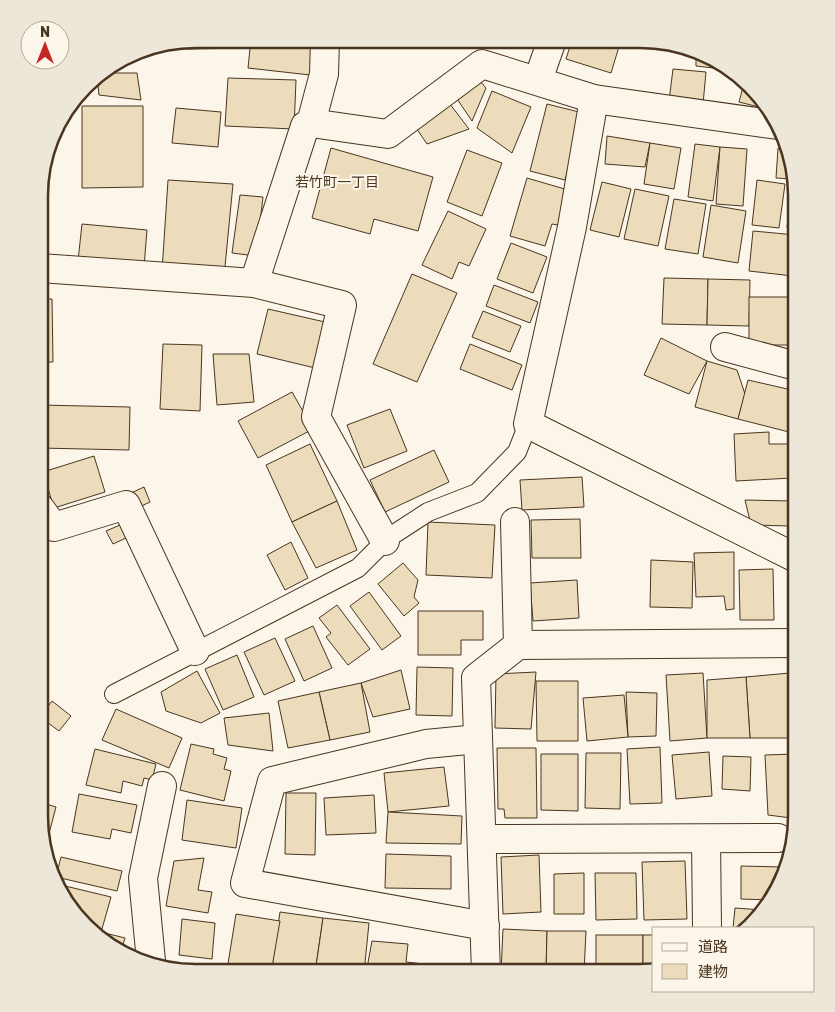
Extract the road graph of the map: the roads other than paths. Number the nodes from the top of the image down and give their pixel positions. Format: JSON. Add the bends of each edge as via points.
{"nodes":[{"id":1,"x":325,"y":48,"type":"edge"},
{"id":2,"x":549,"y":48,"type":"edge"},
{"id":3,"x":538,"y":80,"type":"junction"},
{"id":4,"x":594,"y":99,"type":"junction"},
{"id":5,"x":311,"y":123,"type":"junction"},
{"id":6,"x":769,"y":124,"type":"edge"},
{"id":7,"x":48,"y":269,"type":"edge"},
{"id":8,"x":254,"y":283,"type":"junction"},
{"id":9,"x":725,"y":347,"type":"dead end"},
{"id":10,"x":788,"y":364,"type":"edge"},
{"id":11,"x":528,"y":424,"type":"junction"},
{"id":12,"x":48,"y":519,"type":"edge"},
{"id":13,"x":515,"y":522,"type":"dead end"},
{"id":14,"x":385,"y":541,"type":"junction"},
{"id":15,"x":787,"y":554,"type":"edge"},
{"id":16,"x":787,"y":643,"type":"edge"},
{"id":17,"x":518,"y":645,"type":"junction"},
{"id":18,"x":195,"y":652,"type":"junction"},
{"id":19,"x":114,"y":694,"type":"dead end"},
{"id":20,"x":478,"y":739,"type":"junction"},
{"id":21,"x":162,"y":786,"type":"dead end"},
{"id":22,"x":778,"y":838,"type":"dead end"},
{"id":23,"x":482,"y":839,"type":"junction"},
{"id":24,"x":706,"y":839,"type":"junction"},
{"id":25,"x":485,"y":926,"type":"junction"},
{"id":26,"x":707,"y":927,"type":"edge"},
{"id":27,"x":150,"y":957,"type":"edge"},
{"id":28,"x":486,"y":964,"type":"edge"}],
"edges":[{"from":1,"to":5,"type":"street","via":[[324,74]]},
{"from":2,"to":3,"type":"street"},
{"from":3,"to":4,"type":"street"},
{"from":3,"to":5,"type":"street","via":[[482,64],[388,134]]},
{"from":4,"to":6,"type":"street"},
{"from":4,"to":11,"type":"street","via":[[572,227]]},
{"from":5,"to":8,"type":"street","via":[[305,126]]},
{"from":7,"to":8,"type":"street"},
{"from":8,"to":14,"type":"street","via":[[342,305],[316,417]]},
{"from":9,"to":10,"type":"street"},
{"from":11,"to":14,"type":"lane","via":[[517,452],[477,494],[428,512]]},
{"from":11,"to":15,"type":"street"},
{"from":12,"to":18,"type":"street","via":[[54,527],[126,505]]},
{"from":13,"to":17,"type":"street"},
{"from":14,"to":18,"type":"lane","via":[[358,568]]},
{"from":16,"to":17,"type":"street"},
{"from":17,"to":20,"type":"street","via":[[476,678]]},
{"from":18,"to":19,"type":"lane"},
{"from":20,"to":23,"type":"street"},
{"from":20,"to":25,"type":"street","via":[[426,744],[272,781],[244,882]]},
{"from":21,"to":27,"type":"street","via":[[142,878]]},
{"from":22,"to":24,"type":"street"},
{"from":23,"to":24,"type":"street"},
{"from":23,"to":25,"type":"street"},
{"from":24,"to":26,"type":"street"},
{"from":25,"to":28,"type":"street"}]}
